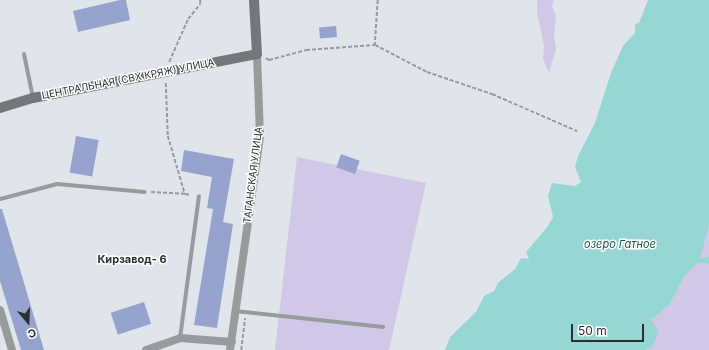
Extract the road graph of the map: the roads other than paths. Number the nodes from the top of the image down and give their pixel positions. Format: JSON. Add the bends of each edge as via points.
{"nodes":[{"id":1,"x":254,"y":0,"type":"edge"},
{"id":2,"x":24,"y":54,"type":"dead end"},
{"id":3,"x":257,"y":54,"type":"junction"},
{"id":4,"x":33,"y":98,"type":"junction"},
{"id":5,"x":0,"y":108,"type":"edge"},
{"id":6,"x":145,"y":192,"type":"road end"},
{"id":7,"x":199,"y":196,"type":"road end"},
{"id":8,"x":0,"y":199,"type":"edge"},
{"id":9,"x":0,"y":310,"type":"edge"},
{"id":10,"x":236,"y":311,"type":"junction"},
{"id":11,"x":383,"y":327,"type":"dead end"},
{"id":12,"x":180,"y":338,"type":"junction"},
{"id":13,"x":231,"y":346,"type":"edge"},
{"id":14,"x":12,"y":350,"type":"edge"},
{"id":15,"x":146,"y":350,"type":"edge"}],
"edges":[{"from":1,"to":3,"type":"main road","name":"ТАГАНСКАЯ УЛИЦА"},
{"from":2,"to":4,"type":"lane"},
{"from":3,"to":4,"type":"main road","name":"ЦЕНТРАЛЬНАЯ (СВХ КРЯЖ) УЛИЦА"},
{"from":3,"to":10,"type":"street","name":"ТАГАНСКАЯ УЛИЦА","via":[[260,136]]},
{"from":4,"to":5,"type":"main road","name":"ЦЕНТРАЛЬНАЯ (СВХ КРЯЖ) УЛИЦА"},
{"from":6,"to":8,"type":"lane","via":[[57,184]]},
{"from":7,"to":12,"type":"lane"},
{"from":9,"to":14,"type":"street"},
{"from":10,"to":11,"type":"lane"},
{"from":10,"to":13,"type":"street","name":"ТАГАНСКАЯ УЛИЦА"},
{"from":12,"to":13,"type":"street"},
{"from":12,"to":15,"type":"street"}]}
